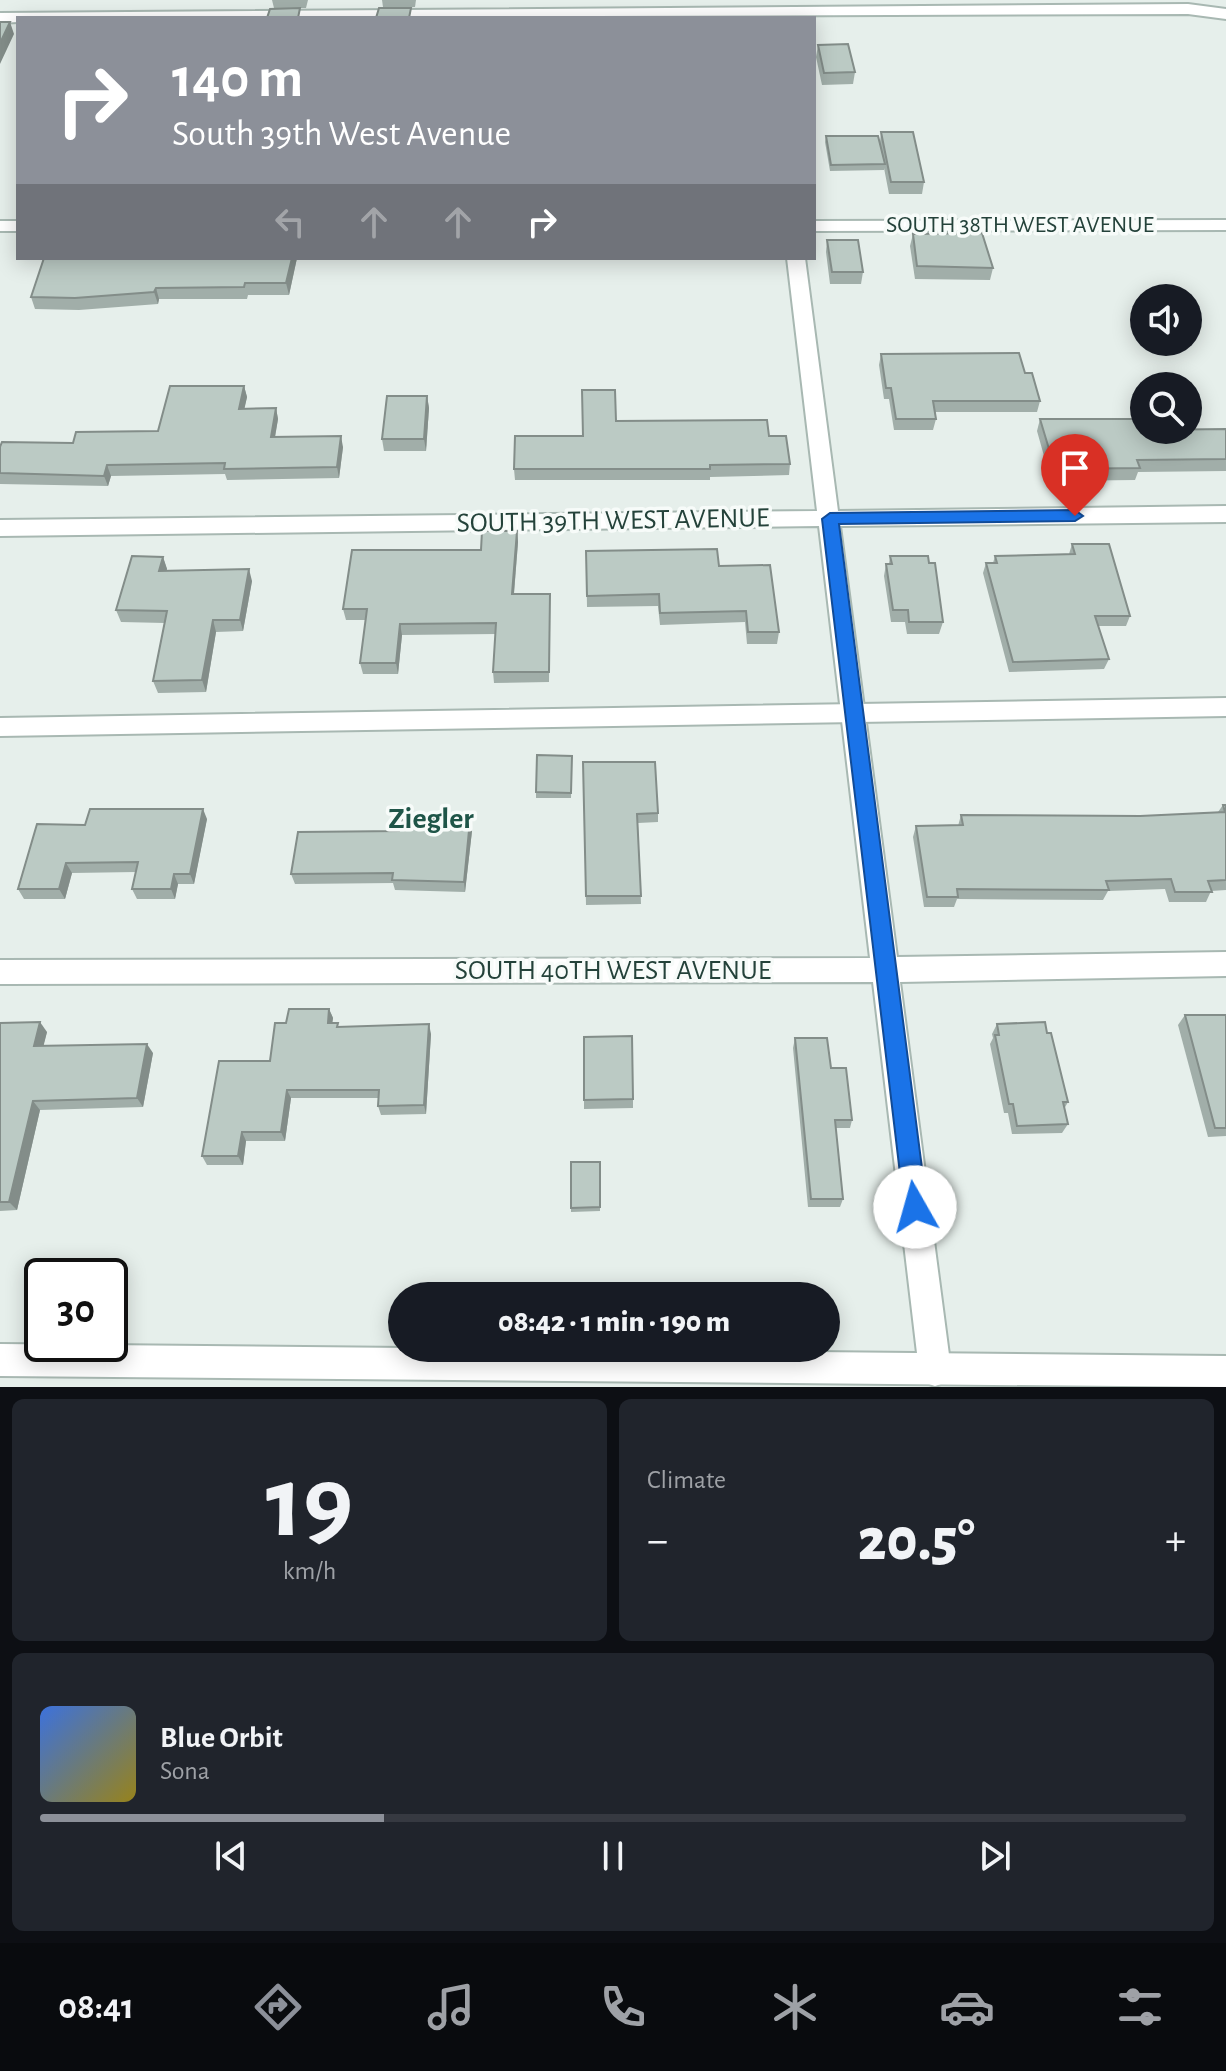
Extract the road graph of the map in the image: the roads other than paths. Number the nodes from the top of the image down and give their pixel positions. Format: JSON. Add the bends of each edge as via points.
{"nodes":[{"id":1,"x":766,"y":10,"type":"edge"},
{"id":2,"x":1226,"y":14,"type":"edge"},
{"id":3,"x":192,"y":16,"type":"edge"},
{"id":4,"x":1226,"y":225,"type":"edge"},
{"id":5,"x":816,"y":226,"type":"edge"},
{"id":6,"x":796,"y":260,"type":"edge"},
{"id":7,"x":1226,"y":514,"type":"edge"},
{"id":8,"x":830,"y":519,"type":"junction"},
{"id":9,"x":0,"y":528,"type":"edge"},
{"id":10,"x":1226,"y":707,"type":"edge"},
{"id":11,"x":854,"y":716,"type":"junction"},
{"id":12,"x":0,"y":727,"type":"edge"},
{"id":13,"x":1226,"y":964,"type":"edge"},
{"id":14,"x":885,"y":970,"type":"junction"},
{"id":15,"x":0,"y":972,"type":"edge"},
{"id":16,"x":0,"y":1360,"type":"edge"},
{"id":17,"x":935,"y":1370,"type":"junction"},
{"id":18,"x":1225,"y":1377,"type":"edge"},
{"id":19,"x":993,"y":1379,"type":"edge"}],
"edges":[{"from":1,"to":2,"type":"street","via":[[1188,9]]},
{"from":1,"to":3,"type":"street"},
{"from":4,"to":5,"type":"street","name":"SOUTH 38TH WEST AVENUE"},
{"from":6,"to":8,"type":"street"},
{"from":7,"to":8,"type":"street","name":"SOUTH 39TH WEST AVENUE"},
{"from":8,"to":9,"type":"street","name":"SOUTH 39TH WEST AVENUE"},
{"from":8,"to":11,"type":"street"},
{"from":10,"to":11,"type":"lane"},
{"from":11,"to":12,"type":"lane"},
{"from":11,"to":14,"type":"street"},
{"from":13,"to":14,"type":"street","name":"SOUTH 40TH WEST AVENUE"},
{"from":14,"to":15,"type":"street","name":"SOUTH 40TH WEST AVENUE"},
{"from":14,"to":17,"type":"street"},
{"from":16,"to":17,"type":"street"},
{"from":17,"to":19,"type":"street"},
{"from":18,"to":19,"type":"street"}]}
